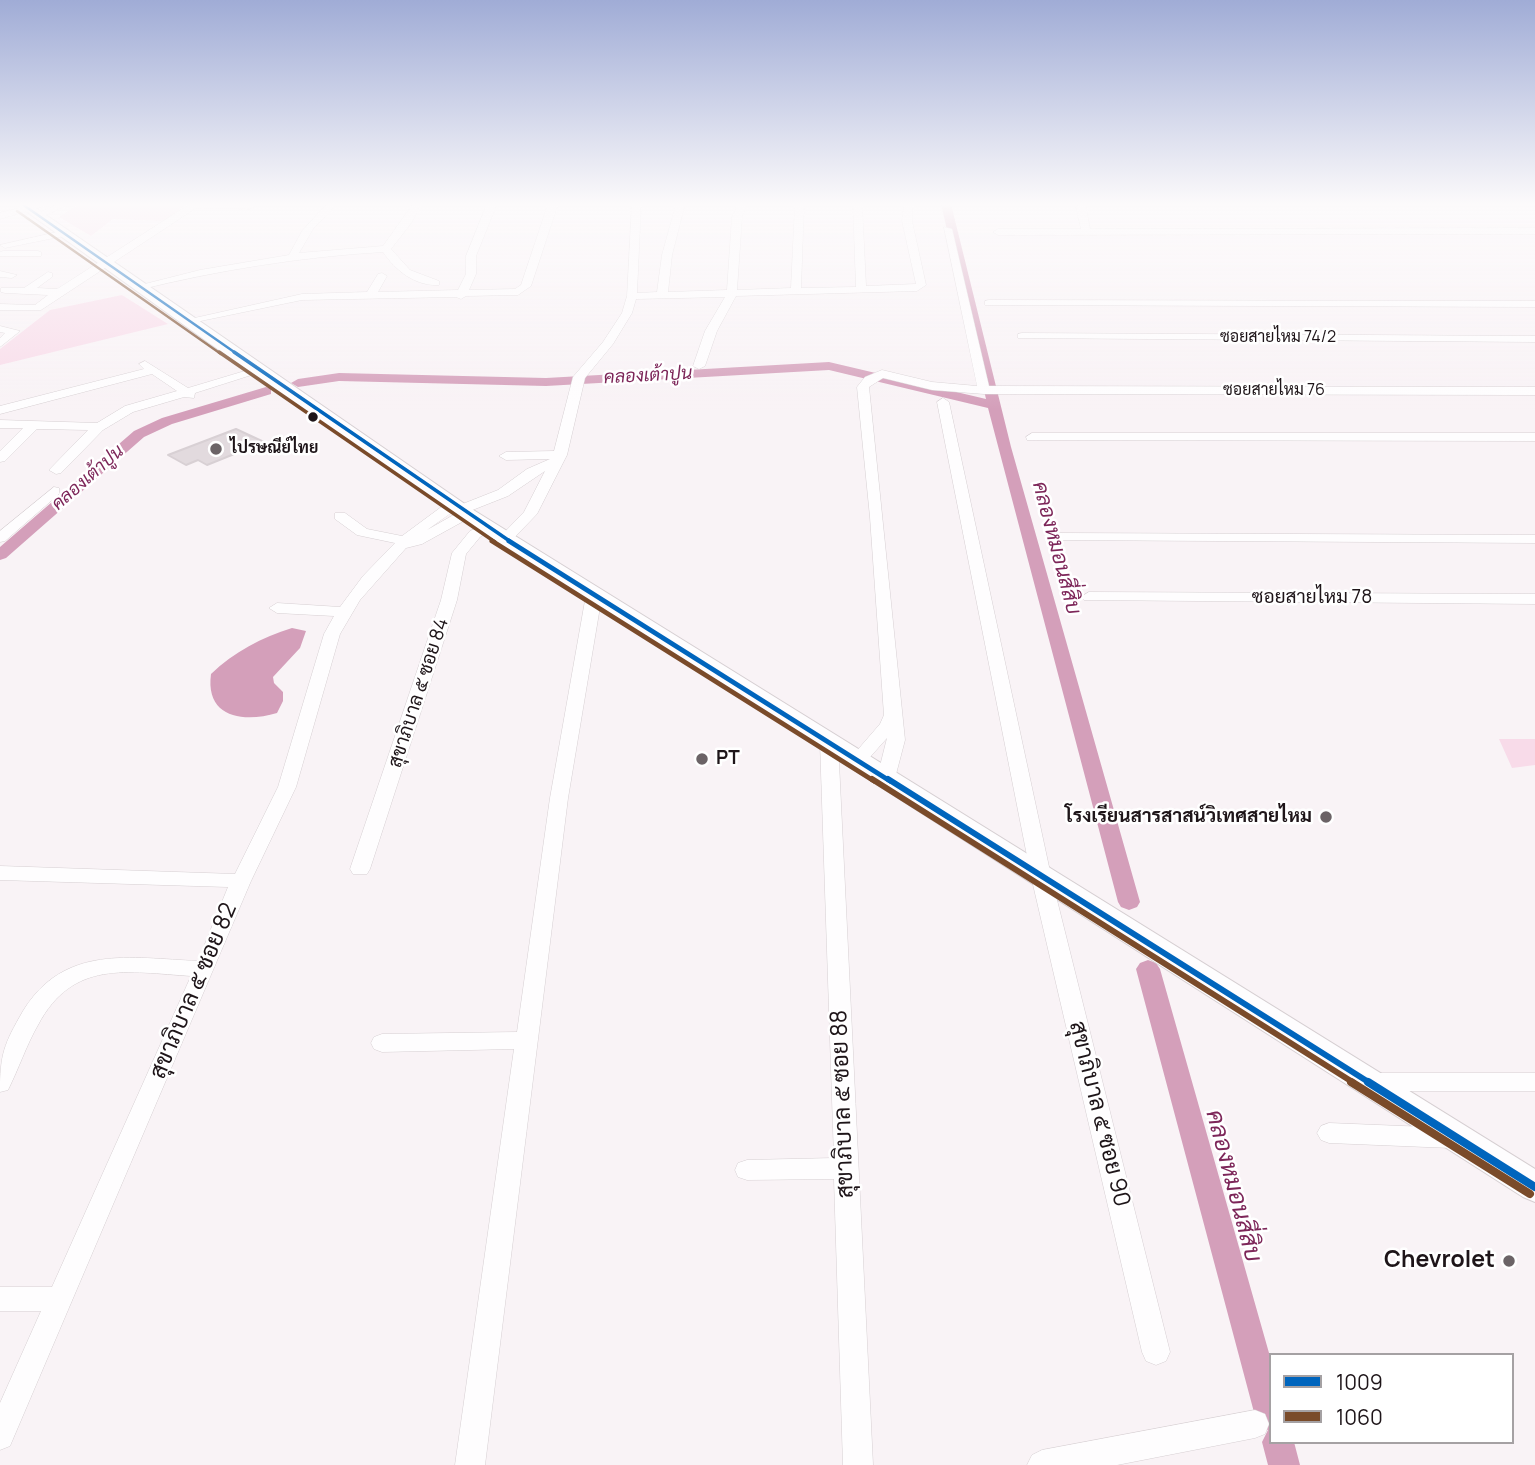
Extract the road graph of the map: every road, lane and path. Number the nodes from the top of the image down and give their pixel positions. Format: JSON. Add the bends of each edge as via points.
{"nodes":[{"id":1,"x":90,"y":272,"type":"edge"},
{"id":2,"x":119,"y":272,"type":"edge"},
{"id":3,"x":197,"y":272,"type":"edge"},
{"id":4,"x":404,"y":272,"type":"edge"},
{"id":5,"x":471,"y":272,"type":"edge"},
{"id":6,"x":530,"y":272,"type":"edge"},
{"id":7,"x":633,"y":272,"type":"edge"},
{"id":8,"x":665,"y":272,"type":"edge"},
{"id":9,"x":733,"y":272,"type":"edge"},
{"id":10,"x":797,"y":272,"type":"edge"},
{"id":11,"x":860,"y":272,"type":"edge"},
{"id":12,"x":917,"y":272,"type":"edge"},
{"id":13,"x":958,"y":272,"type":"edge"},
{"id":14,"x":0,"y":274,"type":"edge"},
{"id":15,"x":12,"y":275,"type":"dead end"},
{"id":16,"x":48,"y":275,"type":"dead end"},
{"id":17,"x":382,"y":276,"type":"dead end"},
{"id":18,"x":313,"y":282,"type":"dead end"},
{"id":19,"x":435,"y":283,"type":"dead end"},
{"id":20,"x":138,"y":287,"type":"junction"},
{"id":21,"x":5,"y":290,"type":"dead end"},
{"id":22,"x":861,"y":290,"type":"junction"},
{"id":23,"x":26,"y":291,"type":"junction"},
{"id":24,"x":59,"y":292,"type":"junction"},
{"id":25,"x":796,"y":292,"type":"junction"},
{"id":26,"x":732,"y":294,"type":"junction"},
{"id":27,"x":662,"y":295,"type":"junction"},
{"id":28,"x":370,"y":296,"type":"junction"},
{"id":29,"x":461,"y":296,"type":"junction"},
{"id":30,"x":632,"y":296,"type":"junction"},
{"id":31,"x":303,"y":297,"type":"junction"},
{"id":32,"x":989,"y":303,"type":"dead end"},
{"id":33,"x":1535,"y":304,"type":"edge"},
{"id":34,"x":0,"y":307,"type":"edge"},
{"id":35,"x":189,"y":324,"type":"junction"},
{"id":36,"x":0,"y":329,"type":"edge"},
{"id":37,"x":1022,"y":336,"type":"dead end"},
{"id":38,"x":1535,"y":339,"type":"edge"},
{"id":39,"x":0,"y":344,"type":"edge"},
{"id":40,"x":699,"y":366,"type":"dead end"},
{"id":41,"x":260,"y":372,"type":"junction"},
{"id":42,"x":986,"y":390,"type":"junction"},
{"id":43,"x":1535,"y":391,"type":"edge"},
{"id":44,"x":183,"y":395,"type":"junction"},
{"id":45,"x":943,"y":402,"type":"dead end"},
{"id":46,"x":0,"y":410,"type":"edge"},
{"id":47,"x":129,"y":410,"type":"junction"},
{"id":48,"x":0,"y":424,"type":"edge"},
{"id":49,"x":35,"y":424,"type":"junction"},
{"id":50,"x":62,"y":425,"type":"junction"},
{"id":51,"x":99,"y":427,"type":"junction"},
{"id":52,"x":1032,"y":437,"type":"dead end"},
{"id":53,"x":1535,"y":437,"type":"edge"},
{"id":54,"x":506,"y":456,"type":"dead end"},
{"id":55,"x":0,"y":458,"type":"edge"},
{"id":56,"x":558,"y":458,"type":"junction"},
{"id":57,"x":56,"y":470,"type":"dead end"},
{"id":58,"x":54,"y":491,"type":"dead end"},
{"id":59,"x":503,"y":493,"type":"junction"},
{"id":60,"x":535,"y":504,"type":"junction"},
{"id":61,"x":460,"y":510,"type":"junction"},
{"id":62,"x":340,"y":516,"type":"dead end"},
{"id":63,"x":497,"y":533,"type":"junction"},
{"id":64,"x":1059,"y":537,"type":"dead end"},
{"id":65,"x":0,"y":538,"type":"edge"},
{"id":66,"x":1535,"y":539,"type":"edge"},
{"id":67,"x":403,"y":546,"type":"junction"},
{"id":68,"x":594,"y":595,"type":"junction"},
{"id":69,"x":1089,"y":597,"type":"dead end"},
{"id":70,"x":1535,"y":599,"type":"edge"},
{"id":71,"x":277,"y":608,"type":"dead end"},
{"id":72,"x":343,"y":612,"type":"junction"},
{"id":73,"x":893,"y":715,"type":"junction"},
{"id":74,"x":829,"y":742,"type":"junction"},
{"id":75,"x":857,"y":761,"type":"junction"},
{"id":76,"x":886,"y":778,"type":"junction"},
{"id":77,"x":360,"y":869,"type":"dead end"},
{"id":78,"x":0,"y":873,"type":"edge"},
{"id":79,"x":1041,"y":876,"type":"junction"},
{"id":80,"x":241,"y":881,"type":"junction"},
{"id":81,"x":205,"y":969,"type":"junction"},
{"id":82,"x":527,"y":1040,"type":"junction"},
{"id":83,"x":382,"y":1042,"type":"dead end"},
{"id":84,"x":1370,"y":1082,"type":"junction"},
{"id":85,"x":1535,"y":1082,"type":"edge"},
{"id":86,"x":0,"y":1083,"type":"edge"},
{"id":87,"x":1329,"y":1133,"type":"dead end"},
{"id":88,"x":1459,"y":1138,"type":"junction"},
{"id":89,"x":846,"y":1168,"type":"junction"},
{"id":90,"x":747,"y":1170,"type":"dead end"},
{"id":91,"x":1535,"y":1187,"type":"edge"},
{"id":92,"x":0,"y":1298,"type":"edge"},
{"id":93,"x":60,"y":1299,"type":"junction"},
{"id":94,"x":1156,"y":1352,"type":"dead end"},
{"id":95,"x":1255,"y":1423,"type":"dead end"},
{"id":96,"x":0,"y":1436,"type":"edge"},
{"id":97,"x":471,"y":1465,"type":"edge"},
{"id":98,"x":858,"y":1465,"type":"edge"},
{"id":99,"x":1042,"y":1465,"type":"edge"}],
"edges":[{"from":1,"to":24,"type":"street"},
{"from":2,"to":20,"type":"main road"},
{"from":3,"to":20,"type":"street"},
{"from":4,"to":19,"type":"street"},
{"from":5,"to":29,"type":"street"},
{"from":6,"to":29,"type":"street","via":[[522,290],[507,295]]},
{"from":7,"to":30,"type":"street"},
{"from":8,"to":27,"type":"street"},
{"from":9,"to":26,"type":"street"},
{"from":10,"to":25,"type":"street"},
{"from":11,"to":22,"type":"street"},
{"from":12,"to":22,"type":"street","via":[[920,287]]},
{"from":13,"to":42,"type":"street"},
{"from":14,"to":15,"type":"street"},
{"from":16,"to":23,"type":"street"},
{"from":17,"to":28,"type":"street"},
{"from":18,"to":31,"type":"street"},
{"from":20,"to":35,"type":"main road"},
{"from":21,"to":23,"type":"street"},
{"from":22,"to":25,"type":"street"},
{"from":23,"to":24,"type":"street"},
{"from":24,"to":34,"type":"street","via":[[37,308]]},
{"from":25,"to":26,"type":"street"},
{"from":26,"to":27,"type":"street"},
{"from":26,"to":40,"type":"street","via":[[711,331]]},
{"from":27,"to":30,"type":"street"},
{"from":28,"to":29,"type":"street"},
{"from":28,"to":31,"type":"street"},
{"from":30,"to":56,"type":"street","name":"สุขาภิบาล ๕ ซอย 84","via":[[620,327],[578,379]]},
{"from":31,"to":35,"type":"street"},
{"from":32,"to":33,"type":"street"},
{"from":35,"to":41,"type":"main road"},
{"from":36,"to":39,"type":"street","via":[[13,331]]},
{"from":37,"to":38,"type":"street","name":"ซอยสายไหม 74/2"},
{"from":41,"to":44,"type":"street"},
{"from":41,"to":61,"type":"main road"},
{"from":42,"to":43,"type":"street","name":"ซอยสายไหม 76"},
{"from":42,"to":73,"type":"street","name":"ซอยสายไหม 76","via":[[948,388],[882,374],[863,387]]},
{"from":44,"to":46,"type":"street","via":[[148,366]]},
{"from":44,"to":47,"type":"street"},
{"from":45,"to":79,"type":"street","name":"สุขาภิบาล ๕ ซอย 90"},
{"from":47,"to":50,"type":"street"},
{"from":47,"to":51,"type":"street"},
{"from":48,"to":49,"type":"street"},
{"from":49,"to":50,"type":"street"},
{"from":49,"to":55,"type":"street"},
{"from":50,"to":51,"type":"street"},
{"from":51,"to":57,"type":"street"},
{"from":52,"to":53,"type":"street"},
{"from":54,"to":56,"type":"street"},
{"from":56,"to":59,"type":"street","name":"สุขาภิบาล ๕ ซอย 82"},
{"from":56,"to":60,"type":"street","name":"สุขาภิบาล ๕ ซอย 84"},
{"from":58,"to":65,"type":"street"},
{"from":59,"to":60,"type":"street"},
{"from":59,"to":61,"type":"street","name":"สุขาภิบาล ๕ ซอย 82"},
{"from":60,"to":63,"type":"street","name":"สุขาภิบาล ๕ ซอย 84","via":[[530,514]]},
{"from":61,"to":63,"type":"main road"},
{"from":61,"to":67,"type":"street","name":"สุขาภิบาล ๕ ซอย 82","via":[[422,524]]},
{"from":62,"to":67,"type":"street","via":[[362,532]]},
{"from":63,"to":68,"type":"main road"},
{"from":63,"to":77,"type":"street","name":"สุขาภิบาล ๕ ซอย 84","via":[[475,534],[460,553],[449,600]]},
{"from":64,"to":66,"type":"street"},
{"from":67,"to":72,"type":"street","name":"สุขาภิบาล ๕ ซอย 82"},
{"from":68,"to":74,"type":"main road"},
{"from":68,"to":82,"type":"street","via":[[559,799]]},
{"from":69,"to":70,"type":"street","name":"ซอยสายไหม 78"},
{"from":71,"to":72,"type":"street"},
{"from":72,"to":80,"type":"street","name":"สุขาภิบาล ๕ ซอย 82","via":[[322,662],[287,787]]},
{"from":73,"to":75,"type":"street"},
{"from":73,"to":76,"type":"street","via":[[897,746]]},
{"from":74,"to":75,"type":"main road"},
{"from":74,"to":89,"type":"street","name":"สุขาภิบาล ๕ ซอย 88"},
{"from":75,"to":76,"type":"main road"},
{"from":76,"to":79,"type":"main road"},
{"from":78,"to":80,"type":"street"},
{"from":79,"to":84,"type":"main road"},
{"from":79,"to":94,"type":"street","name":"สุขาภิบาล ๕ ซอย 90"},
{"from":80,"to":81,"type":"street","name":"สุขาภิบาล ๕ ซอย 82"},
{"from":81,"to":86,"type":"street","via":[[107,967],[71,974],[41,1002]]},
{"from":81,"to":93,"type":"street","name":"สุขาภิบาล ๕ ซอย 82"},
{"from":82,"to":83,"type":"street"},
{"from":82,"to":97,"type":"street"},
{"from":84,"to":85,"type":"street"},
{"from":84,"to":88,"type":"main road"},
{"from":87,"to":88,"type":"street"},
{"from":88,"to":91,"type":"main road"},
{"from":89,"to":90,"type":"street"},
{"from":89,"to":98,"type":"street","name":"สุขาภิบาล ๕ ซอย 88"},
{"from":92,"to":93,"type":"street"},
{"from":93,"to":96,"type":"street","name":"สุขาภิบาล ๕ ซอย 82"},
{"from":95,"to":99,"type":"street"}]}
